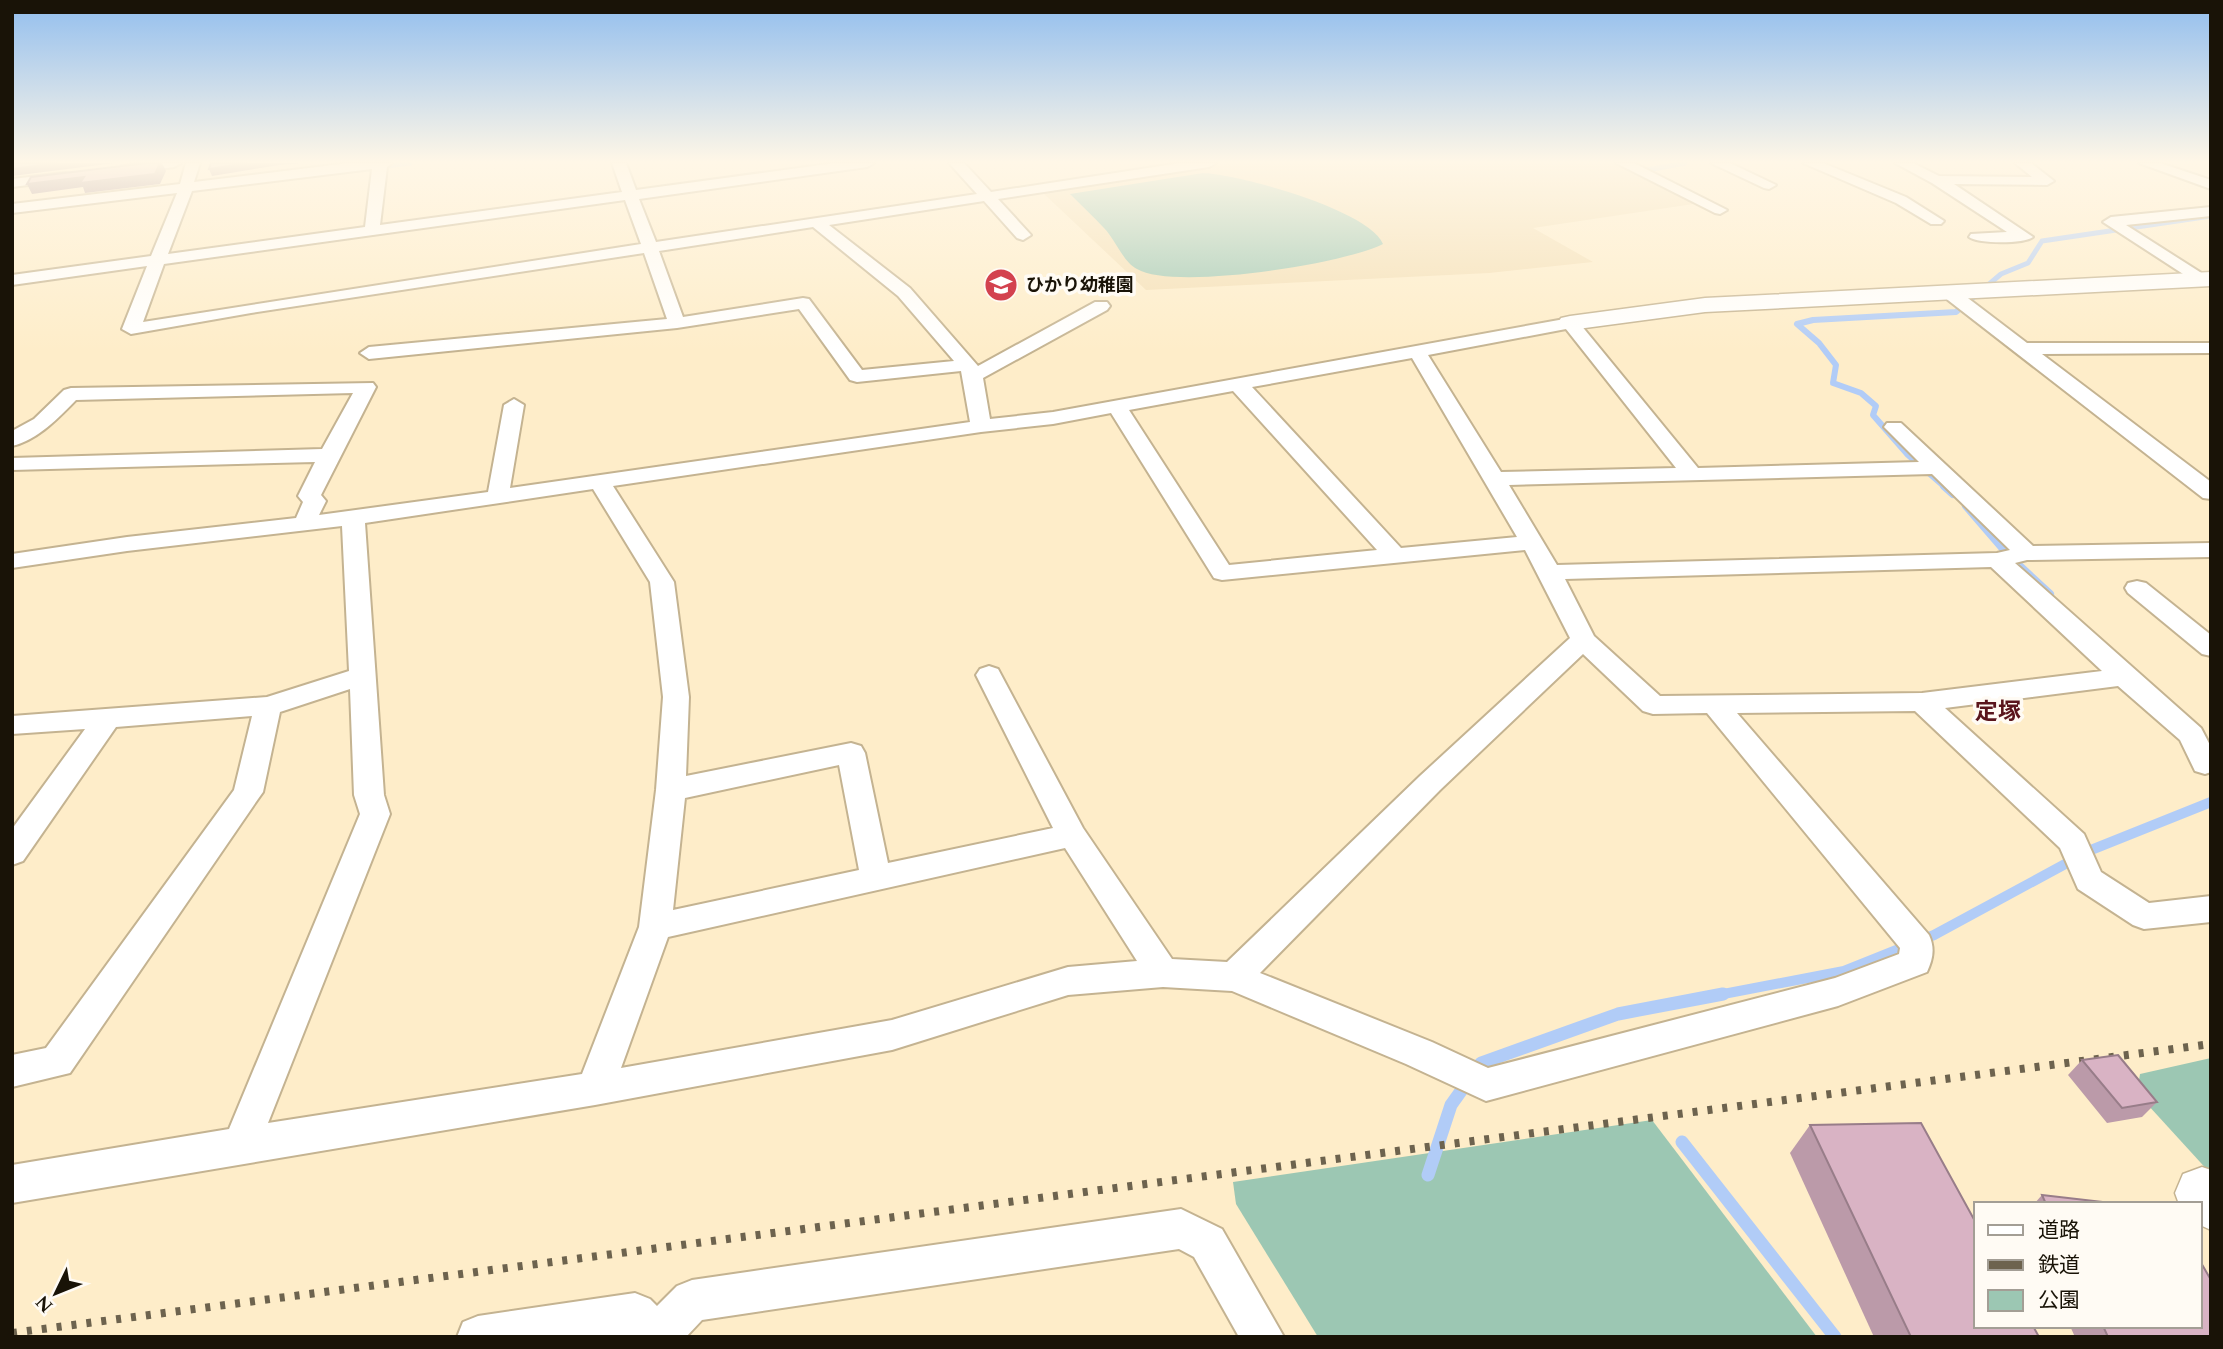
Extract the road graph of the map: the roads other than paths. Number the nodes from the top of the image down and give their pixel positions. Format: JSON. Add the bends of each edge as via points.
{"nodes":[{"id":1,"x":171,"y":226,"type":"edge"},
{"id":2,"x":373,"y":226,"type":"edge"},
{"id":3,"x":409,"y":226,"type":"edge"},
{"id":4,"x":642,"y":226,"type":"edge"},
{"id":5,"x":791,"y":226,"type":"edge"},
{"id":6,"x":821,"y":226,"type":"edge"},
{"id":7,"x":1015,"y":226,"type":"edge"},
{"id":8,"x":2008,"y":226,"type":"edge"},
{"id":9,"x":2117,"y":226,"type":"edge"},
{"id":10,"x":372,"y":231,"type":"junction"},
{"id":11,"x":1023,"y":235,"type":"dead end"},
{"id":12,"x":1977,"y":237,"type":"dead end"},
{"id":13,"x":650,"y":248,"type":"junction"},
{"id":14,"x":157,"y":261,"type":"junction"},
{"id":15,"x":2204,"y":279,"type":"edge"},
{"id":16,"x":12,"y":280,"type":"edge"},
{"id":17,"x":1950,"y":293,"type":"junction"},
{"id":18,"x":1101,"y":306,"type":"dead end"},
{"id":19,"x":677,"y":323,"type":"junction"},
{"id":20,"x":1570,"y":323,"type":"junction"},
{"id":21,"x":2211,"y":348,"type":"edge"},
{"id":22,"x":2023,"y":349,"type":"junction"},
{"id":23,"x":1417,"y":351,"type":"junction"},
{"id":24,"x":369,"y":353,"type":"dead end"},
{"id":25,"x":971,"y":370,"type":"junction"},
{"id":26,"x":1238,"y":384,"type":"junction"},
{"id":27,"x":514,"y":405,"type":"dead end"},
{"id":28,"x":1117,"y":407,"type":"junction"},
{"id":29,"x":981,"y":425,"type":"junction"},
{"id":30,"x":1894,"y":427,"type":"dead end"},
{"id":31,"x":12,"y":440,"type":"edge"},
{"id":32,"x":329,"y":455,"type":"junction"},
{"id":33,"x":12,"y":464,"type":"edge"},
{"id":34,"x":1936,"y":468,"type":"junction"},
{"id":35,"x":1692,"y":474,"type":"junction"},
{"id":36,"x":1494,"y":479,"type":"junction"},
{"id":37,"x":599,"y":481,"type":"junction"},
{"id":38,"x":2211,"y":493,"type":"edge"},
{"id":39,"x":498,"y":496,"type":"junction"},
{"id":40,"x":353,"y":518,"type":"junction"},
{"id":41,"x":305,"y":522,"type":"junction"},
{"id":42,"x":1532,"y":542,"type":"junction"},
{"id":43,"x":2211,"y":550,"type":"edge"},
{"id":44,"x":2027,"y":553,"type":"junction"},
{"id":45,"x":1395,"y":556,"type":"junction"},
{"id":46,"x":1997,"y":560,"type":"junction"},
{"id":47,"x":12,"y":561,"type":"edge"},
{"id":48,"x":1550,"y":572,"type":"junction"},
{"id":49,"x":2137,"y":588,"type":"dead end"},
{"id":50,"x":1583,"y":640,"type":"junction"},
{"id":51,"x":2211,"y":648,"type":"edge"},
{"id":52,"x":989,"y":675,"type":"dead end"},
{"id":53,"x":363,"y":676,"type":"junction"},
{"id":54,"x":2123,"y":677,"type":"junction"},
{"id":55,"x":1922,"y":702,"type":"junction"},
{"id":56,"x":1714,"y":704,"type":"junction"},
{"id":57,"x":268,"y":706,"type":"junction"},
{"id":58,"x":106,"y":720,"type":"junction"},
{"id":59,"x":12,"y":725,"type":"edge"},
{"id":60,"x":2205,"y":764,"type":"dead end"},
{"id":61,"x":671,"y":790,"type":"junction"},
{"id":62,"x":1072,"y":835,"type":"junction"},
{"id":63,"x":12,"y":853,"type":"edge"},
{"id":64,"x":876,"y":879,"type":"junction"},
{"id":65,"x":2089,"y":880,"type":"joint"},
{"id":66,"x":2211,"y":909,"type":"edge"},
{"id":67,"x":655,"y":927,"type":"junction"},
{"id":68,"x":1163,"y":973,"type":"junction"},
{"id":69,"x":1234,"y":977,"type":"junction"},
{"id":70,"x":12,"y":1071,"type":"edge"},
{"id":71,"x":596,"y":1089,"type":"junction"},
{"id":72,"x":241,"y":1145,"type":"junction"},
{"id":73,"x":12,"y":1184,"type":"edge"},
{"id":74,"x":478,"y":1337,"type":"edge"},
{"id":75,"x":657,"y":1337,"type":"edge"},
{"id":76,"x":1263,"y":1337,"type":"edge"}],
"edges":[{"from":1,"to":14,"type":"street"},
{"from":2,"to":10,"type":"street"},
{"from":3,"to":10,"type":"street"},
{"from":4,"to":13,"type":"street"},
{"from":5,"to":13,"type":"street"},
{"from":6,"to":25,"type":"street","via":[[904,292]]},
{"from":7,"to":11,"type":"street"},
{"from":8,"to":12,"type":"street","via":[[2025,237]]},
{"from":9,"to":15,"type":"street"},
{"from":10,"to":14,"type":"street"},
{"from":13,"to":14,"type":"street","via":[[131,329]]},
{"from":13,"to":19,"type":"street"},
{"from":14,"to":16,"type":"street"},
{"from":15,"to":17,"type":"street"},
{"from":17,"to":20,"type":"street","via":[[1705,305]]},
{"from":17,"to":22,"type":"street"},
{"from":18,"to":25,"type":"street"},
{"from":19,"to":24,"type":"street"},
{"from":19,"to":25,"type":"street","via":[[803,303],[857,376]]},
{"from":20,"to":23,"type":"street"},
{"from":20,"to":35,"type":"street"},
{"from":21,"to":22,"type":"street"},
{"from":22,"to":38,"type":"street"},
{"from":23,"to":26,"type":"street"},
{"from":23,"to":36,"type":"street"},
{"from":25,"to":29,"type":"street"},
{"from":26,"to":28,"type":"street"},
{"from":26,"to":45,"type":"street"},
{"from":27,"to":39,"type":"street"},
{"from":28,"to":29,"type":"street"},
{"from":28,"to":45,"type":"street","via":[[1222,573]]},
{"from":29,"to":37,"type":"street"},
{"from":30,"to":34,"type":"street"},
{"from":31,"to":32,"type":"street","via":[[41,423],[71,394],[366,387]]},
{"from":32,"to":33,"type":"street"},
{"from":32,"to":41,"type":"street","via":[[309,496],[315,500]]},
{"from":34,"to":35,"type":"street"},
{"from":34,"to":44,"type":"street"},
{"from":35,"to":36,"type":"street"},
{"from":36,"to":42,"type":"street"},
{"from":37,"to":39,"type":"street"},
{"from":37,"to":61,"type":"street","via":[[662,582],[676,697]]},
{"from":39,"to":40,"type":"street"},
{"from":40,"to":41,"type":"street"},
{"from":40,"to":53,"type":"street"},
{"from":41,"to":47,"type":"street"},
{"from":42,"to":45,"type":"street"},
{"from":42,"to":48,"type":"street"},
{"from":43,"to":44,"type":"street"},
{"from":44,"to":46,"type":"street"},
{"from":46,"to":48,"type":"street"},
{"from":46,"to":54,"type":"street"},
{"from":48,"to":50,"type":"street"},
{"from":49,"to":51,"type":"street"},
{"from":50,"to":56,"type":"street","via":[[1653,705]]},
{"from":50,"to":69,"type":"street"},
{"from":52,"to":62,"type":"street"},
{"from":53,"to":57,"type":"street"},
{"from":53,"to":72,"type":"street","via":[[369,794],[376,814]]},
{"from":54,"to":55,"type":"street"},
{"from":54,"to":60,"type":"street","via":[[2190,735]]},
{"from":55,"to":56,"type":"street"},
{"from":55,"to":65,"type":"street","via":[[2073,842]]},
{"from":56,"to":69,"type":"street","via":[[1917,945],[1915,962],[1838,992],[1486,1085]]},
{"from":57,"to":58,"type":"street"},
{"from":57,"to":70,"type":"street","via":[[248,792],[58,1062]]},
{"from":58,"to":59,"type":"street"},
{"from":58,"to":63,"type":"street"},
{"from":61,"to":64,"type":"street","via":[[851,753]]},
{"from":61,"to":67,"type":"street"},
{"from":62,"to":64,"type":"street"},
{"from":62,"to":68,"type":"street"},
{"from":64,"to":67,"type":"street"},
{"from":65,"to":66,"type":"street","via":[[2144,916]]},
{"from":67,"to":71,"type":"street"},
{"from":68,"to":69,"type":"street"},
{"from":68,"to":71,"type":"street","via":[[1068,981],[892,1035]]},
{"from":71,"to":72,"type":"street"},
{"from":72,"to":73,"type":"street"},
{"from":74,"to":75,"type":"street","via":[[635,1314]]},
{"from":75,"to":76,"type":"street","via":[[692,1301],[1181,1229],[1208,1243]]}]}
